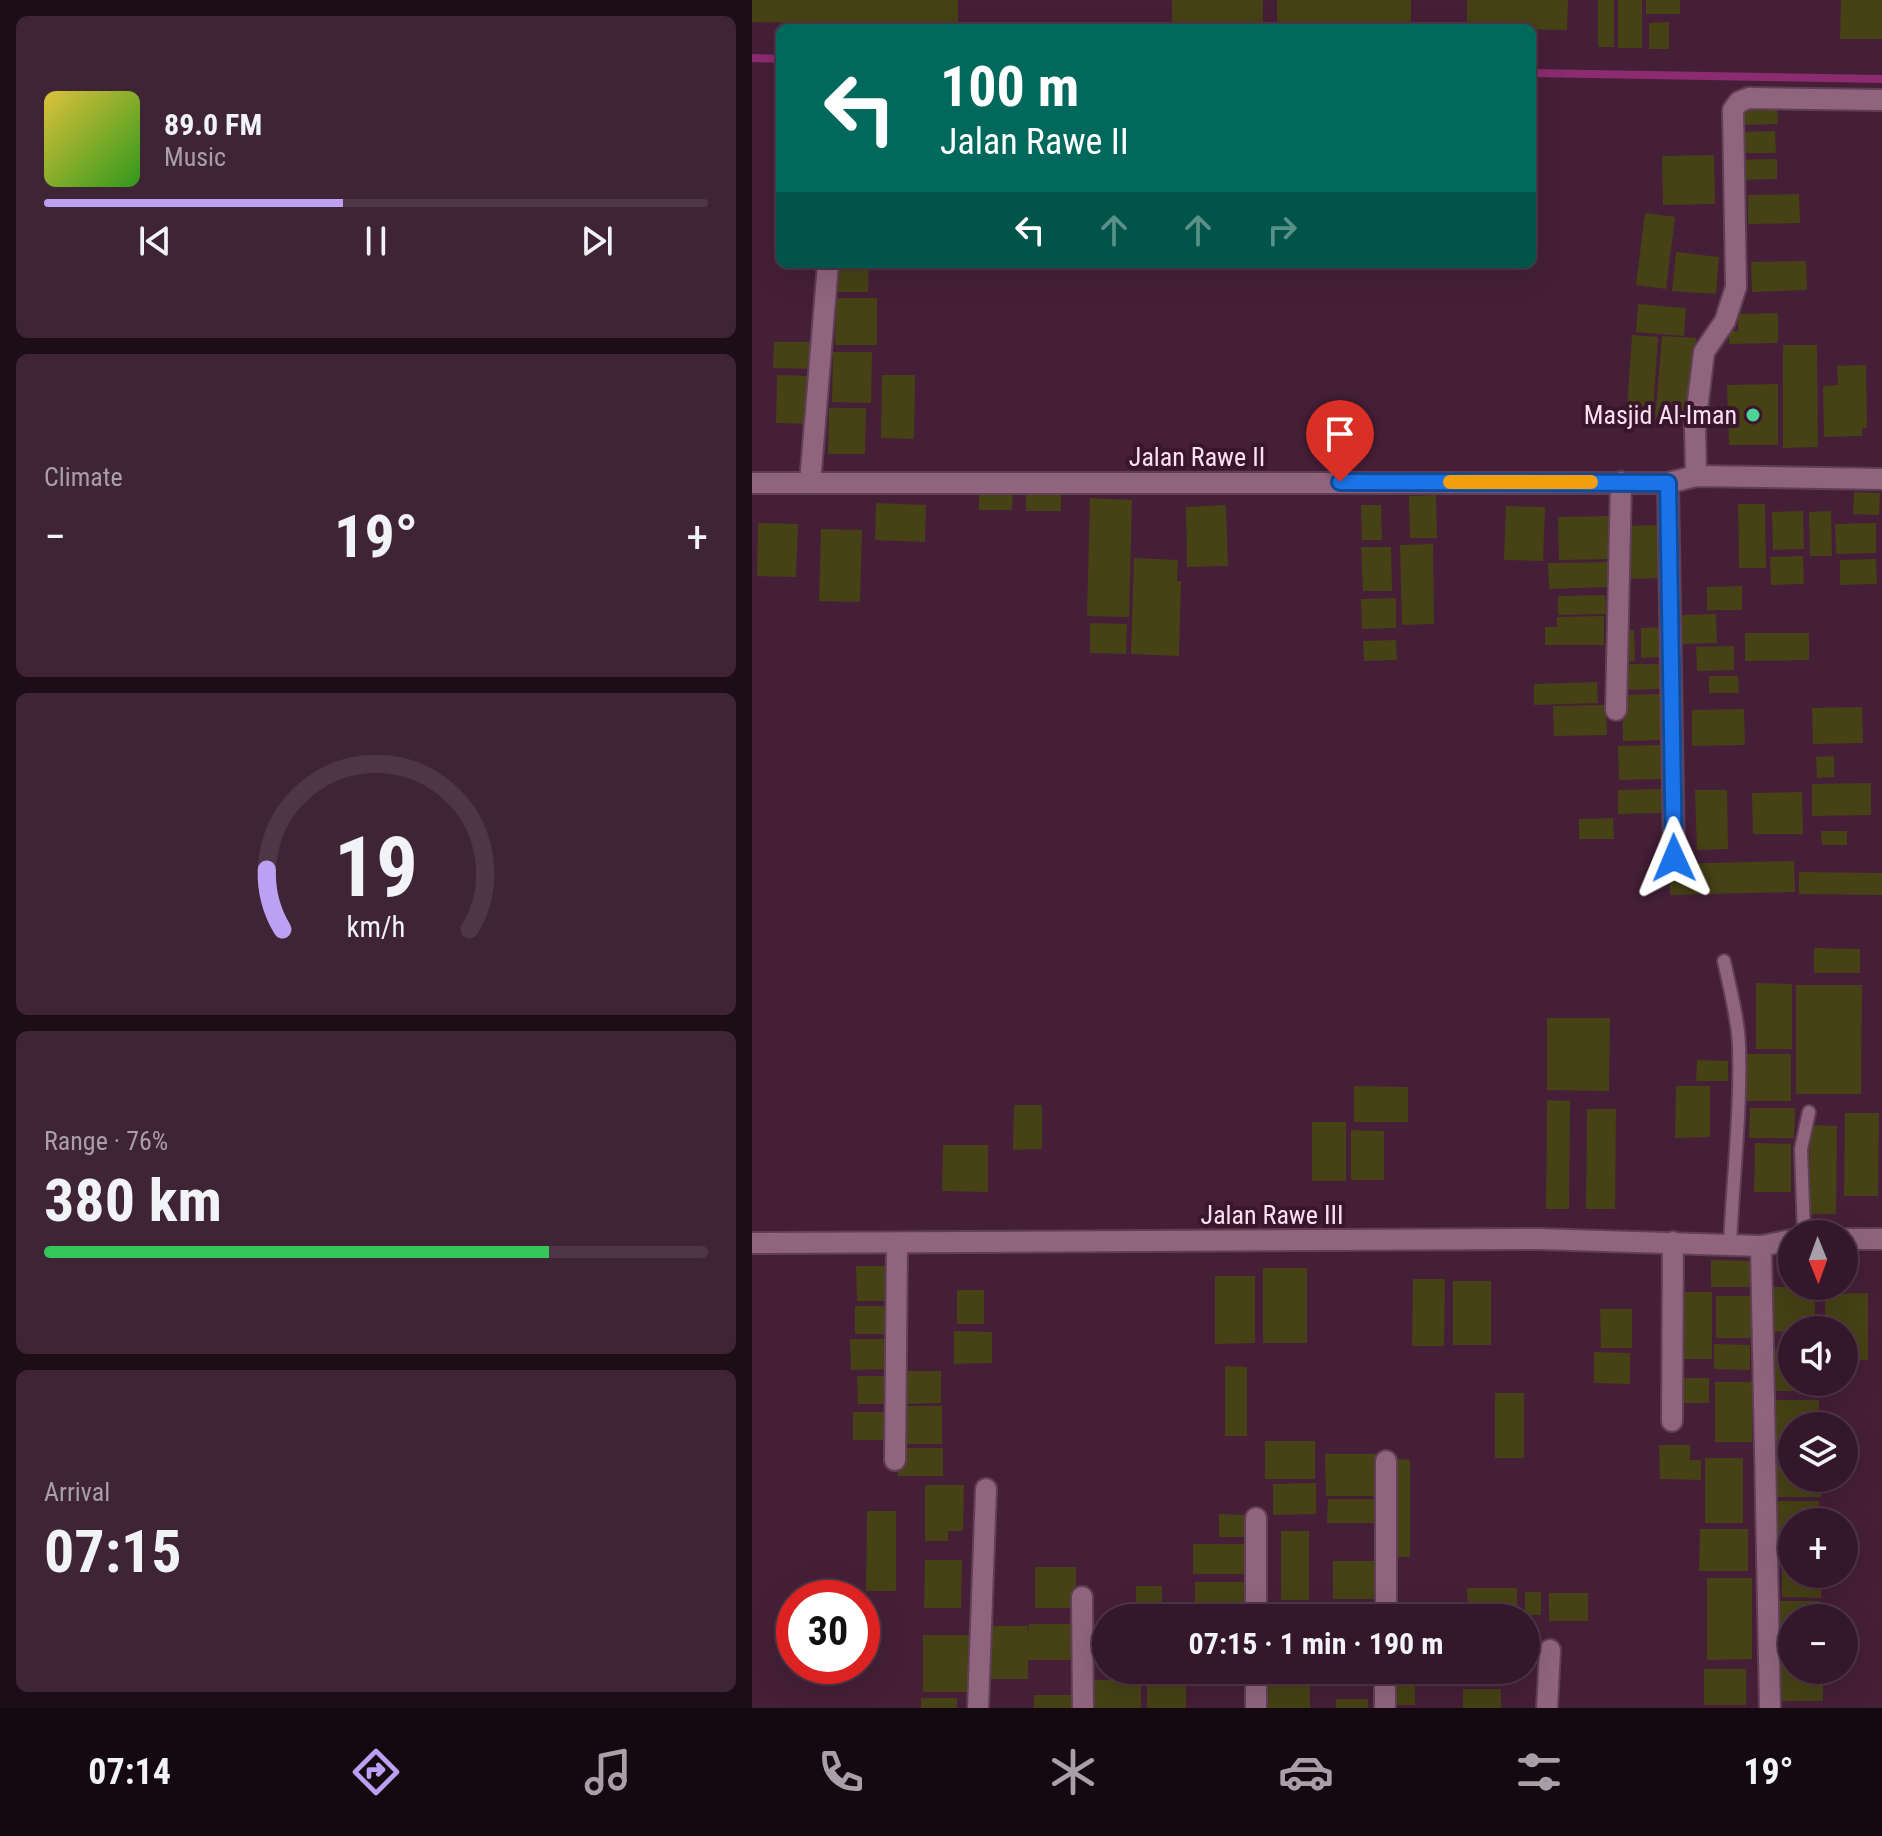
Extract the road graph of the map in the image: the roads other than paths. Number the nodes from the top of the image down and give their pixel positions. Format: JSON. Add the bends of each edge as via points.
{"nodes":[{"id":1,"x":1882,"y":100,"type":"edge"},
{"id":2,"x":828,"y":268,"type":"edge"},
{"id":3,"x":1696,"y":476,"type":"junction"},
{"id":4,"x":1882,"y":479,"type":"edge"},
{"id":5,"x":1621,"y":482,"type":"junction"},
{"id":6,"x":752,"y":483,"type":"edge"},
{"id":7,"x":810,"y":483,"type":"junction"},
{"id":8,"x":1668,"y":483,"type":"junction"},
{"id":9,"x":1616,"y":710,"type":"dead end"},
{"id":10,"x":1674,"y":858,"type":"dead end"},
{"id":11,"x":1724,"y":961,"type":"dead end"},
{"id":12,"x":1809,"y":1112,"type":"dead end"},
{"id":13,"x":1804,"y":1220,"type":"edge"},
{"id":14,"x":1858,"y":1239,"type":"edge"},
{"id":15,"x":1882,"y":1239,"type":"edge"},
{"id":16,"x":1673,"y":1242,"type":"junction"},
{"id":17,"x":752,"y":1243,"type":"edge"},
{"id":18,"x":1778,"y":1243,"type":"edge"},
{"id":19,"x":897,"y":1244,"type":"junction"},
{"id":20,"x":1730,"y":1244,"type":"junction"},
{"id":21,"x":1761,"y":1246,"type":"junction"},
{"id":22,"x":1672,"y":1421,"type":"dead end"},
{"id":23,"x":895,"y":1460,"type":"dead end"},
{"id":24,"x":1386,"y":1461,"type":"dead end"},
{"id":25,"x":986,"y":1489,"type":"dead end"},
{"id":26,"x":1256,"y":1518,"type":"dead end"},
{"id":27,"x":1082,"y":1597,"type":"dead end"},
{"id":28,"x":1256,"y":1604,"type":"edge"},
{"id":29,"x":1386,"y":1604,"type":"edge"},
{"id":30,"x":1550,"y":1650,"type":"dead end"},
{"id":31,"x":1256,"y":1684,"type":"edge"},
{"id":32,"x":1385,"y":1684,"type":"edge"},
{"id":33,"x":978,"y":1708,"type":"edge"},
{"id":34,"x":1083,"y":1708,"type":"edge"},
{"id":35,"x":1256,"y":1708,"type":"edge"},
{"id":36,"x":1385,"y":1708,"type":"edge"},
{"id":37,"x":1547,"y":1708,"type":"edge"},
{"id":38,"x":1770,"y":1708,"type":"edge"}],
"edges":[{"from":1,"to":3,"type":"street","via":[[1749,98],[1733,110],[1736,287],[1725,321],[1704,352],[1695,426]]},
{"from":2,"to":7,"type":"street"},
{"from":3,"to":4,"type":"street","name":"Jalan Rawe II"},
{"from":3,"to":8,"type":"street","name":"Jalan Rawe II"},
{"from":5,"to":7,"type":"street","name":"Jalan Rawe II"},
{"from":5,"to":8,"type":"street","name":"Jalan Rawe II"},
{"from":5,"to":9,"type":"street"},
{"from":6,"to":7,"type":"street","name":"Jalan Rawe II"},
{"from":8,"to":10,"type":"street"},
{"from":11,"to":20,"type":"lane","via":[[1739,1045]]},
{"from":12,"to":13,"type":"lane","via":[[1801,1149]]},
{"from":14,"to":15,"type":"street"},
{"from":16,"to":19,"type":"street","name":"Jalan Rawe III"},
{"from":16,"to":20,"type":"street","name":"Jalan Rawe III"},
{"from":16,"to":22,"type":"street"},
{"from":17,"to":19,"type":"street","name":"Jalan Rawe III"},
{"from":18,"to":21,"type":"street","name":"Jalan Rawe III"},
{"from":19,"to":23,"type":"street"},
{"from":20,"to":21,"type":"street","name":"Jalan Rawe III"},
{"from":21,"to":38,"type":"street"},
{"from":24,"to":29,"type":"street"},
{"from":25,"to":33,"type":"street"},
{"from":26,"to":28,"type":"street"},
{"from":27,"to":34,"type":"street"},
{"from":30,"to":37,"type":"street"},
{"from":31,"to":35,"type":"street"},
{"from":32,"to":36,"type":"street"}]}
